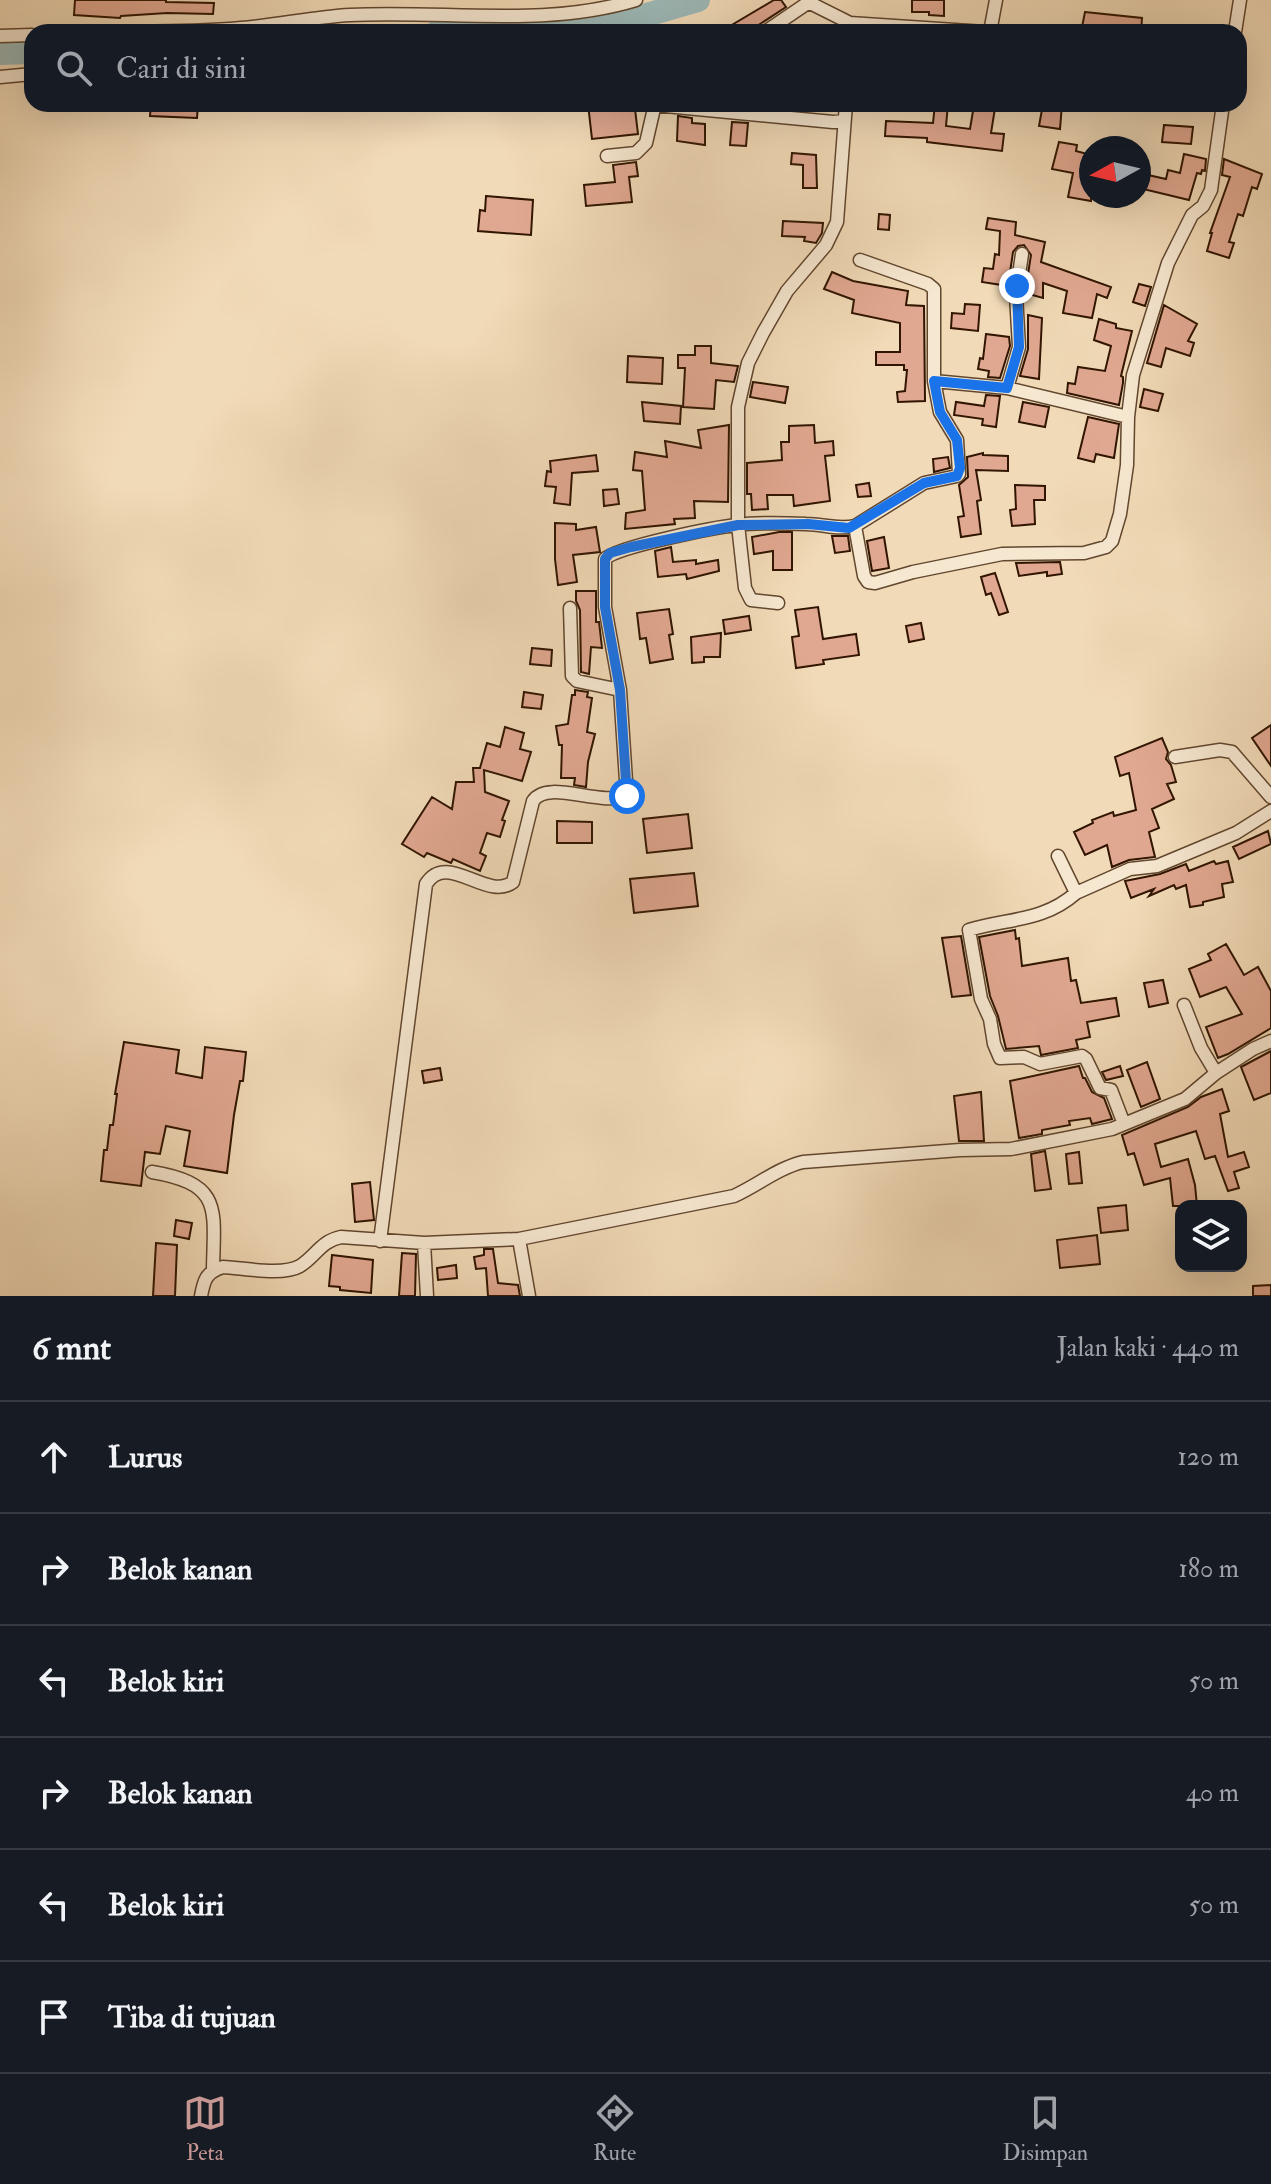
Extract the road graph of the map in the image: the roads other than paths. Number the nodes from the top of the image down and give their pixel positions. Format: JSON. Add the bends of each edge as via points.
{"nodes":[{"id":1,"x":636,"y":0,"type":"edge"},
{"id":2,"x":996,"y":0,"type":"edge"},
{"id":3,"x":1240,"y":0,"type":"edge"},
{"id":4,"x":811,"y":2,"type":"edge"},
{"id":5,"x":278,"y":24,"type":"edge"},
{"id":6,"x":777,"y":24,"type":"edge"},
{"id":7,"x":845,"y":24,"type":"edge"},
{"id":8,"x":990,"y":24,"type":"edge"},
{"id":9,"x":1236,"y":24,"type":"edge"},
{"id":10,"x":24,"y":35,"type":"edge"},
{"id":11,"x":0,"y":36,"type":"edge"},
{"id":12,"x":24,"y":75,"type":"edge"},
{"id":13,"x":0,"y":77,"type":"edge"},
{"id":14,"x":653,"y":112,"type":"edge"},
{"id":15,"x":744,"y":112,"type":"edge"},
{"id":16,"x":845,"y":112,"type":"edge"},
{"id":17,"x":1222,"y":112,"type":"edge"},
{"id":18,"x":844,"y":121,"type":"junction"},
{"id":19,"x":607,"y":156,"type":"dead end"},
{"id":20,"x":1022,"y":254,"type":"dead end"},
{"id":21,"x":860,"y":260,"type":"dead end"},
{"id":22,"x":934,"y":381,"type":"junction"},
{"id":23,"x":1007,"y":388,"type":"junction"},
{"id":24,"x":1128,"y":417,"type":"junction"},
{"id":25,"x":738,"y":525,"type":"junction"},
{"id":26,"x":855,"y":526,"type":"junction"},
{"id":27,"x":778,"y":603,"type":"dead end"},
{"id":28,"x":570,"y":608,"type":"dead end"},
{"id":29,"x":620,"y":690,"type":"junction"},
{"id":30,"x":1175,"y":757,"type":"dead end"},
{"id":31,"x":1271,"y":797,"type":"edge"},
{"id":32,"x":1271,"y":811,"type":"edge"},
{"id":33,"x":1058,"y":856,"type":"dead end"},
{"id":34,"x":1076,"y":893,"type":"junction"},
{"id":35,"x":1184,"y":1005,"type":"dead end"},
{"id":36,"x":1271,"y":1041,"type":"edge"},
{"id":37,"x":1216,"y":1073,"type":"junction"},
{"id":38,"x":1124,"y":1124,"type":"junction"},
{"id":39,"x":152,"y":1172,"type":"dead end"},
{"id":40,"x":519,"y":1239,"type":"junction"},
{"id":41,"x":380,"y":1241,"type":"junction"},
{"id":42,"x":424,"y":1243,"type":"junction"},
{"id":43,"x":213,"y":1269,"type":"junction"},
{"id":44,"x":201,"y":1296,"type":"edge"},
{"id":45,"x":427,"y":1296,"type":"edge"},
{"id":46,"x":529,"y":1296,"type":"edge"}],
"edges":[{"from":1,"to":5,"type":"street","via":[[563,12],[349,15]]},
{"from":2,"to":8,"type":"street"},
{"from":3,"to":9,"type":"street"},
{"from":4,"to":6,"type":"street"},
{"from":4,"to":7,"type":"street"},
{"from":10,"to":11,"type":"street"},
{"from":12,"to":13,"type":"street"},
{"from":14,"to":19,"type":"street","via":[[646,143],[636,153]]},
{"from":15,"to":18,"type":"street"},
{"from":16,"to":18,"type":"street"},
{"from":17,"to":24,"type":"street","via":[[1211,190],[1168,263],[1133,375]]},
{"from":18,"to":25,"type":"street","via":[[837,222],[826,245],[787,291],[748,363],[738,407]]},
{"from":20,"to":23,"type":"street","via":[[1016,295],[1019,347]]},
{"from":21,"to":22,"type":"street","via":[[934,289]]},
{"from":22,"to":23,"type":"street"},
{"from":22,"to":26,"type":"street","via":[[940,412],[957,440],[957,476],[924,483]]},
{"from":23,"to":24,"type":"street"},
{"from":24,"to":26,"type":"street","via":[[1120,514],[1106,547],[1084,553],[1002,554],[875,583],[864,576]]},
{"from":25,"to":26,"type":"street"},
{"from":25,"to":27,"type":"street","via":[[751,600]]},
{"from":25,"to":29,"type":"street","via":[[631,547],[605,559],[605,607]]},
{"from":28,"to":29,"type":"street","via":[[572,676]]},
{"from":29,"to":41,"type":"street","via":[[627,796],[610,801],[562,792],[537,794],[513,882],[496,888],[439,872],[426,884]]},
{"from":30,"to":31,"type":"street","via":[[1232,752]]},
{"from":32,"to":34,"type":"street","via":[[1236,833]]},
{"from":33,"to":34,"type":"street"},
{"from":34,"to":38,"type":"street","via":[[1031,919],[969,930],[981,999],[1000,1058],[1024,1057],[1040,1064],[1082,1056],[1100,1088],[1111,1090]]},
{"from":35,"to":37,"type":"street"},
{"from":36,"to":37,"type":"street"},
{"from":37,"to":38,"type":"street","via":[[1185,1099]]},
{"from":38,"to":40,"type":"street","via":[[1040,1146],[803,1162],[734,1196]]},
{"from":39,"to":43,"type":"street","via":[[175,1176],[204,1191],[212,1202]]},
{"from":40,"to":42,"type":"street"},
{"from":40,"to":46,"type":"street"},
{"from":41,"to":42,"type":"street"},
{"from":41,"to":43,"type":"street","via":[[330,1239],[299,1267],[283,1271]]},
{"from":42,"to":45,"type":"street"},
{"from":43,"to":44,"type":"street","via":[[205,1276]]}]}
